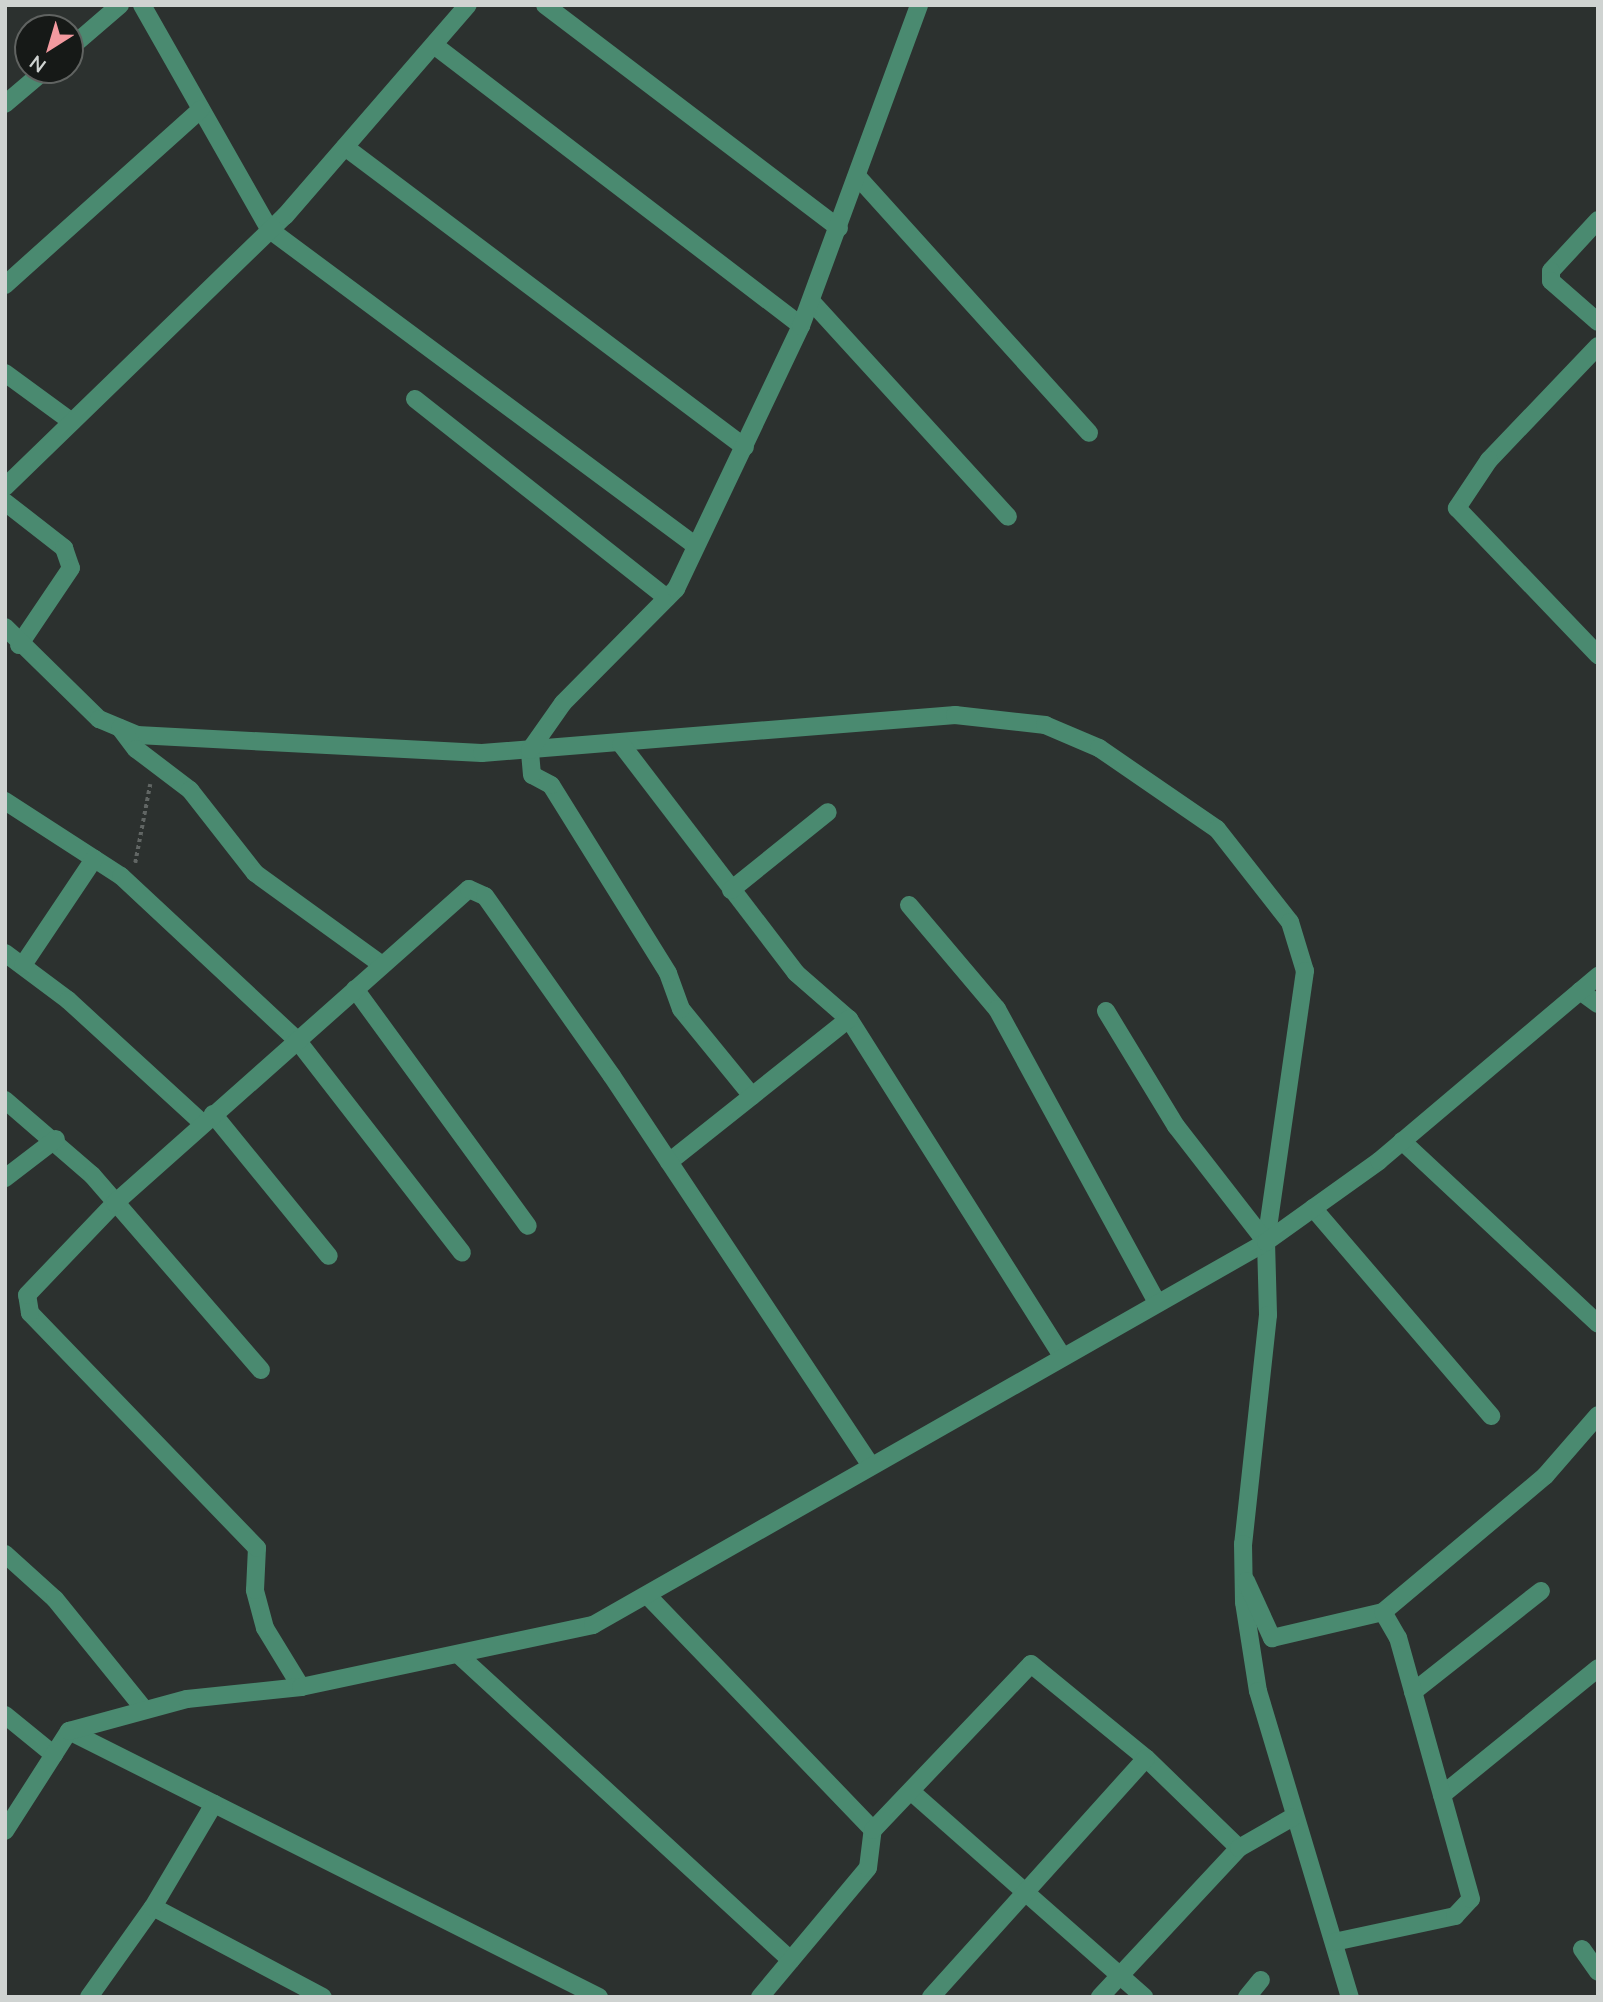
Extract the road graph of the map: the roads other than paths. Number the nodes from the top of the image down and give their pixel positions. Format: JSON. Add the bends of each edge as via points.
{"nodes":[{"id":1,"x":120,"y":5,"type":"edge"},
{"id":2,"x":142,"y":5,"type":"edge"},
{"id":3,"x":468,"y":5,"type":"edge"},
{"id":4,"x":545,"y":5,"type":"edge"},
{"id":5,"x":919,"y":5,"type":"edge"},
{"id":6,"x":84,"y":36,"type":"edge"},
{"id":7,"x":434,"y":44,"type":"junction"},
{"id":8,"x":29,"y":84,"type":"edge"},
{"id":9,"x":5,"y":104,"type":"edge"},
{"id":10,"x":201,"y":109,"type":"junction"},
{"id":11,"x":345,"y":147,"type":"junction"},
{"id":12,"x":857,"y":176,"type":"junction"},
{"id":13,"x":1598,"y":219,"type":"edge"},
{"id":14,"x":839,"y":228,"type":"junction"},
{"id":15,"x":270,"y":230,"type":"junction"},
{"id":16,"x":5,"y":285,"type":"edge"},
{"id":17,"x":811,"y":301,"type":"junction"},
{"id":18,"x":1598,"y":322,"type":"edge"},
{"id":19,"x":801,"y":326,"type":"junction"},
{"id":20,"x":1598,"y":346,"type":"edge"},
{"id":21,"x":5,"y":373,"type":"edge"},
{"id":22,"x":415,"y":399,"type":"dead end"},
{"id":23,"x":72,"y":422,"type":"junction"},
{"id":24,"x":1089,"y":433,"type":"dead end"},
{"id":25,"x":745,"y":447,"type":"junction"},
{"id":26,"x":5,"y":487,"type":"edge"},
{"id":27,"x":5,"y":502,"type":"edge"},
{"id":28,"x":1008,"y":517,"type":"dead end"},
{"id":29,"x":696,"y":546,"type":"junction"},
{"id":30,"x":667,"y":598,"type":"junction"},
{"id":31,"x":5,"y":627,"type":"edge"},
{"id":32,"x":19,"y":645,"type":"junction"},
{"id":33,"x":1598,"y":655,"type":"edge"},
{"id":34,"x":120,"y":728,"type":"junction"},
{"id":35,"x":621,"y":744,"type":"junction"},
{"id":36,"x":530,"y":750,"type":"junction"},
{"id":37,"x":5,"y":801,"type":"edge"},
{"id":38,"x":828,"y":812,"type":"dead end"},
{"id":39,"x":94,"y":859,"type":"junction"},
{"id":40,"x":731,"y":890,"type":"junction"},
{"id":41,"x":909,"y":905,"type":"dead end"},
{"id":42,"x":5,"y":953,"type":"edge"},
{"id":43,"x":23,"y":965,"type":"junction"},
{"id":44,"x":382,"y":965,"type":"junction"},
{"id":45,"x":1598,"y":976,"type":"edge"},
{"id":46,"x":355,"y":989,"type":"junction"},
{"id":47,"x":1580,"y":991,"type":"junction"},
{"id":48,"x":1598,"y":1004,"type":"edge"},
{"id":49,"x":1106,"y":1011,"type":"dead end"},
{"id":50,"x":849,"y":1019,"type":"junction"},
{"id":51,"x":297,"y":1040,"type":"junction"},
{"id":52,"x":752,"y":1096,"type":"junction"},
{"id":53,"x":5,"y":1100,"type":"edge"},
{"id":54,"x":207,"y":1119,"type":"junction"},
{"id":55,"x":56,"y":1139,"type":"junction"},
{"id":56,"x":1402,"y":1141,"type":"junction"},
{"id":57,"x":669,"y":1163,"type":"junction"},
{"id":58,"x":5,"y":1178,"type":"edge"},
{"id":59,"x":115,"y":1203,"type":"junction"},
{"id":60,"x":1313,"y":1208,"type":"junction"},
{"id":61,"x":528,"y":1226,"type":"dead end"},
{"id":62,"x":1266,"y":1242,"type":"junction"},
{"id":63,"x":462,"y":1253,"type":"dead end"},
{"id":64,"x":329,"y":1256,"type":"dead end"},
{"id":65,"x":1157,"y":1303,"type":"junction"},
{"id":66,"x":1598,"y":1324,"type":"edge"},
{"id":67,"x":1063,"y":1357,"type":"junction"},
{"id":68,"x":261,"y":1370,"type":"dead end"},
{"id":69,"x":1598,"y":1415,"type":"edge"},
{"id":70,"x":1491,"y":1416,"type":"dead end"},
{"id":71,"x":871,"y":1466,"type":"junction"},
{"id":72,"x":5,"y":1554,"type":"edge"},
{"id":73,"x":1244,"y":1575,"type":"junction"},
{"id":74,"x":1541,"y":1591,"type":"dead end"},
{"id":75,"x":648,"y":1595,"type":"junction"},
{"id":76,"x":1383,"y":1612,"type":"junction"},
{"id":77,"x":461,"y":1657,"type":"junction"},
{"id":78,"x":1598,"y":1668,"type":"edge"},
{"id":79,"x":301,"y":1687,"type":"junction"},
{"id":80,"x":1413,"y":1692,"type":"junction"},
{"id":81,"x":144,"y":1709,"type":"junction"},
{"id":82,"x":5,"y":1714,"type":"edge"},
{"id":83,"x":69,"y":1731,"type":"junction"},
{"id":84,"x":54,"y":1755,"type":"junction"},
{"id":85,"x":1146,"y":1758,"type":"junction"},
{"id":86,"x":914,"y":1794,"type":"junction"},
{"id":87,"x":1442,"y":1795,"type":"junction"},
{"id":88,"x":214,"y":1804,"type":"junction"},
{"id":89,"x":1293,"y":1817,"type":"junction"},
{"id":90,"x":873,"y":1830,"type":"junction"},
{"id":91,"x":5,"y":1831,"type":"edge"},
{"id":92,"x":1239,"y":1848,"type":"junction"},
{"id":93,"x":1022,"y":1890,"type":"junction"},
{"id":94,"x":153,"y":1907,"type":"junction"},
{"id":95,"x":1334,"y":1942,"type":"junction"},
{"id":96,"x":1583,"y":1949,"type":"dead end"},
{"id":97,"x":791,"y":1960,"type":"junction"},
{"id":98,"x":1598,"y":1972,"type":"edge"},
{"id":99,"x":1119,"y":1975,"type":"junction"},
{"id":100,"x":1261,"y":1980,"type":"dead end"},
{"id":101,"x":576,"y":1992,"type":"edge"},
{"id":102,"x":89,"y":1997,"type":"edge"},
{"id":103,"x":323,"y":1997,"type":"edge"},
{"id":104,"x":599,"y":1997,"type":"edge"},
{"id":105,"x":760,"y":1997,"type":"edge"},
{"id":106,"x":931,"y":1997,"type":"edge"},
{"id":107,"x":1100,"y":1997,"type":"edge"},
{"id":108,"x":1144,"y":1997,"type":"edge"},
{"id":109,"x":1247,"y":1997,"type":"edge"},
{"id":110,"x":1350,"y":1997,"type":"edge"}],
"edges":[{"from":1,"to":6,"type":"street"},
{"from":2,"to":10,"type":"street"},
{"from":3,"to":7,"type":"street"},
{"from":4,"to":14,"type":"street"},
{"from":5,"to":12,"type":"street"},
{"from":7,"to":11,"type":"street"},
{"from":7,"to":19,"type":"street"},
{"from":8,"to":9,"type":"street"},
{"from":10,"to":15,"type":"street"},
{"from":10,"to":16,"type":"street"},
{"from":11,"to":15,"type":"street"},
{"from":11,"to":25,"type":"street"},
{"from":12,"to":14,"type":"street"},
{"from":12,"to":24,"type":"street"},
{"from":13,"to":18,"type":"street","via":[[1552,271],[1551,281]]},
{"from":14,"to":17,"type":"street"},
{"from":15,"to":23,"type":"street"},
{"from":15,"to":29,"type":"street"},
{"from":17,"to":19,"type":"street"},
{"from":17,"to":28,"type":"street"},
{"from":19,"to":25,"type":"street"},
{"from":20,"to":33,"type":"street","via":[[1489,460],[1457,508]]},
{"from":21,"to":23,"type":"street"},
{"from":22,"to":30,"type":"street"},
{"from":23,"to":26,"type":"street"},
{"from":25,"to":29,"type":"street"},
{"from":27,"to":32,"type":"street","via":[[64,548],[71,568]]},
{"from":29,"to":30,"type":"street"},
{"from":30,"to":36,"type":"street","via":[[563,703]]},
{"from":31,"to":32,"type":"street"},
{"from":32,"to":34,"type":"street","via":[[99,719]]},
{"from":34,"to":36,"type":"street","via":[[151,735]]},
{"from":34,"to":44,"type":"street","via":[[154,763],[190,790],[255,873]]},
{"from":35,"to":36,"type":"street"},
{"from":35,"to":40,"type":"street"},
{"from":35,"to":62,"type":"street","via":[[955,715],[1045,725],[1145,776],[1217,829],[1290,922],[1305,971]]},
{"from":36,"to":52,"type":"street","via":[[532,775],[551,785],[668,973],[681,1009]]},
{"from":37,"to":39,"type":"street"},
{"from":38,"to":40,"type":"street"},
{"from":39,"to":43,"type":"street"},
{"from":39,"to":51,"type":"street","via":[[131,886]]},
{"from":40,"to":50,"type":"street","via":[[796,973]]},
{"from":41,"to":65,"type":"street","via":[[996,1009]]},
{"from":42,"to":43,"type":"street"},
{"from":43,"to":54,"type":"street"},
{"from":44,"to":46,"type":"street"},
{"from":44,"to":57,"type":"street","via":[[469,889],[485,896]]},
{"from":45,"to":47,"type":"street"},
{"from":46,"to":51,"type":"street"},
{"from":46,"to":61,"type":"street"},
{"from":47,"to":48,"type":"street"},
{"from":47,"to":56,"type":"street"},
{"from":49,"to":62,"type":"street","via":[[1176,1126]]},
{"from":50,"to":52,"type":"street"},
{"from":50,"to":67,"type":"street"},
{"from":51,"to":54,"type":"street"},
{"from":51,"to":63,"type":"street"},
{"from":52,"to":57,"type":"street"},
{"from":53,"to":55,"type":"street"},
{"from":54,"to":59,"type":"street"},
{"from":54,"to":64,"type":"street"},
{"from":55,"to":58,"type":"street"},
{"from":55,"to":59,"type":"street"},
{"from":56,"to":60,"type":"street"},
{"from":56,"to":66,"type":"street"},
{"from":57,"to":71,"type":"street"},
{"from":59,"to":68,"type":"street"},
{"from":59,"to":79,"type":"street","via":[[58,1259],[27,1295],[26,1305],[257,1548],[255,1590],[265,1628]]},
{"from":60,"to":62,"type":"street"},
{"from":60,"to":70,"type":"street"},
{"from":62,"to":65,"type":"street"},
{"from":62,"to":73,"type":"street","via":[[1268,1315]]},
{"from":65,"to":67,"type":"street"},
{"from":67,"to":71,"type":"street"},
{"from":69,"to":76,"type":"street","via":[[1545,1476]]},
{"from":71,"to":75,"type":"street"},
{"from":72,"to":81,"type":"street","via":[[55,1600]]},
{"from":73,"to":76,"type":"street","via":[[1272,1638]]},
{"from":73,"to":89,"type":"street","via":[[1251,1660]]},
{"from":74,"to":80,"type":"street"},
{"from":75,"to":77,"type":"street","via":[[593,1625]]},
{"from":75,"to":90,"type":"street"},
{"from":76,"to":80,"type":"street","via":[[1398,1638]]},
{"from":77,"to":79,"type":"street"},
{"from":77,"to":97,"type":"street"},
{"from":78,"to":87,"type":"street"},
{"from":79,"to":81,"type":"street"},
{"from":80,"to":87,"type":"street"},
{"from":81,"to":83,"type":"street"},
{"from":82,"to":84,"type":"street"},
{"from":83,"to":84,"type":"street"},
{"from":83,"to":88,"type":"street"},
{"from":84,"to":91,"type":"street"},
{"from":85,"to":86,"type":"street","via":[[1033,1663]]},
{"from":85,"to":92,"type":"street"},
{"from":85,"to":93,"type":"street"},
{"from":86,"to":90,"type":"street"},
{"from":86,"to":93,"type":"street"},
{"from":87,"to":95,"type":"street","via":[[1471,1899],[1455,1916]]},
{"from":88,"to":94,"type":"street"},
{"from":88,"to":101,"type":"street"},
{"from":89,"to":92,"type":"street"},
{"from":89,"to":95,"type":"street"},
{"from":90,"to":97,"type":"street","via":[[868,1868]]},
{"from":92,"to":99,"type":"street"},
{"from":93,"to":99,"type":"street"},
{"from":93,"to":106,"type":"street"},
{"from":94,"to":102,"type":"street"},
{"from":94,"to":103,"type":"street"},
{"from":95,"to":110,"type":"street"},
{"from":96,"to":98,"type":"street"},
{"from":97,"to":105,"type":"street"},
{"from":99,"to":107,"type":"street"},
{"from":99,"to":108,"type":"street"},
{"from":100,"to":109,"type":"street"},
{"from":101,"to":104,"type":"street"}]}
